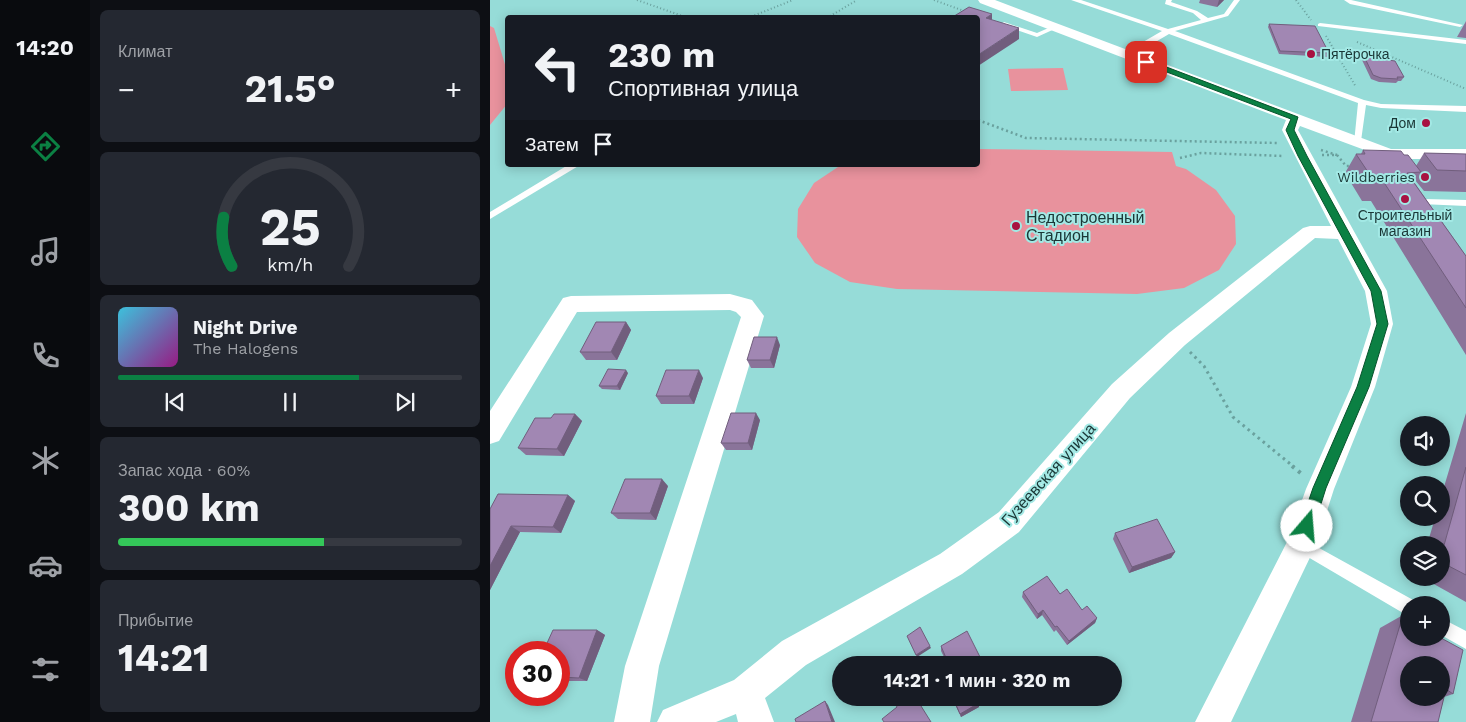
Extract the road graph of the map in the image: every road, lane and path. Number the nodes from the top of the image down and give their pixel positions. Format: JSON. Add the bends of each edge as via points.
{"nodes":[{"id":1,"x":637,"y":0,"type":"edge"},
{"id":2,"x":793,"y":0,"type":"edge"},
{"id":3,"x":857,"y":0,"type":"edge"},
{"id":4,"x":934,"y":0,"type":"edge"},
{"id":5,"x":984,"y":0,"type":"edge"},
{"id":6,"x":1169,"y":0,"type":"edge"},
{"id":7,"x":1236,"y":0,"type":"edge"},
{"id":8,"x":1296,"y":0,"type":"edge"},
{"id":9,"x":1348,"y":0,"type":"edge"},
{"id":10,"x":1081,"y":1,"type":"edge"},
{"id":11,"x":963,"y":12,"type":"edge"},
{"id":12,"x":680,"y":15,"type":"edge"},
{"id":13,"x":756,"y":15,"type":"edge"},
{"id":14,"x":832,"y":15,"type":"edge"},
{"id":15,"x":1466,"y":17,"type":"edge"},
{"id":16,"x":1206,"y":20,"type":"junction"},
{"id":17,"x":1000,"y":23,"type":"edge"},
{"id":18,"x":1320,"y":24,"type":"junction"},
{"id":19,"x":1055,"y":27,"type":"junction"},
{"id":20,"x":1463,"y":27,"type":"edge"},
{"id":21,"x":1168,"y":31,"type":"junction"},
{"id":22,"x":1356,"y":42,"type":"dead end"},
{"id":23,"x":1465,"y":43,"type":"edge"},
{"id":24,"x":1127,"y":55,"type":"junction"},
{"id":25,"x":1466,"y":89,"type":"edge"},
{"id":26,"x":1362,"y":102,"type":"junction"},
{"id":27,"x":1466,"y":108,"type":"edge"},
{"id":28,"x":1295,"y":118,"type":"junction"},
{"id":29,"x":980,"y":121,"type":"edge"},
{"id":30,"x":1357,"y":141,"type":"junction"},
{"id":31,"x":1299,"y":150,"type":"junction"},
{"id":32,"x":1389,"y":154,"type":"junction"},
{"id":33,"x":1466,"y":154,"type":"edge"},
{"id":34,"x":1180,"y":158,"type":"dead end"},
{"id":35,"x":572,"y":167,"type":"edge"},
{"id":36,"x":1399,"y":167,"type":"edge"},
{"id":37,"x":1466,"y":203,"type":"edge"},
{"id":38,"x":490,"y":216,"type":"edge"},
{"id":39,"x":1435,"y":216,"type":"edge"},
{"id":40,"x":1344,"y":233,"type":"junction"},
{"id":41,"x":1178,"y":340,"type":"junction"},
{"id":42,"x":490,"y":433,"type":"edge"},
{"id":43,"x":1320,"y":488,"type":"junction"},
{"id":44,"x":1301,"y":545,"type":"junction"},
{"id":45,"x":1400,"y":602,"type":"edge"},
{"id":46,"x":1450,"y":631,"type":"edge"},
{"id":47,"x":1466,"y":640,"type":"edge"},
{"id":48,"x":751,"y":707,"type":"edge"},
{"id":49,"x":632,"y":722,"type":"edge"},
{"id":50,"x":675,"y":722,"type":"edge"},
{"id":51,"x":1214,"y":722,"type":"edge"}],
"edges":[{"from":1,"to":12,"type":"path"},
{"from":2,"to":13,"type":"path"},
{"from":3,"to":14,"type":"path"},
{"from":4,"to":11,"type":"path"},
{"from":5,"to":19,"type":"street"},
{"from":6,"to":16,"type":"lane","via":[[1167,3],[1195,12]]},
{"from":7,"to":16,"type":"lane","via":[[1226,15]]},
{"from":8,"to":18,"type":"path","via":[[1313,22]]},
{"from":9,"to":20,"type":"lane"},
{"from":10,"to":21,"type":"lane"},
{"from":15,"to":20,"type":"lane"},
{"from":16,"to":21,"type":"lane"},
{"from":17,"to":19,"type":"lane","via":[[1038,35]]},
{"from":18,"to":23,"type":"lane"},
{"from":18,"to":26,"type":"path"},
{"from":19,"to":24,"type":"street"},
{"from":21,"to":24,"type":"lane"},
{"from":21,"to":26,"type":"lane"},
{"from":22,"to":25,"type":"path"},
{"from":24,"to":28,"type":"street"},
{"from":26,"to":27,"type":"lane","via":[[1381,106]]},
{"from":26,"to":30,"type":"lane"},
{"from":28,"to":30,"type":"street"},
{"from":28,"to":31,"type":"street","via":[[1290,130]]},
{"from":29,"to":31,"type":"path","via":[[1026,138]]},
{"from":30,"to":32,"type":"street"},
{"from":31,"to":34,"type":"path","via":[[1201,153]]},
{"from":31,"to":40,"type":"street"},
{"from":32,"to":33,"type":"street"},
{"from":32,"to":36,"type":"lane"},
{"from":35,"to":38,"type":"lane"},
{"from":37,"to":39,"type":"lane","via":[[1422,198]]},
{"from":40,"to":41,"type":"street","name":"Гузеевская улица","via":[[1310,232]]},
{"from":40,"to":43,"type":"street","via":[[1376,291],[1382,324],[1363,387]]},
{"from":41,"to":43,"type":"path","via":[[1204,366],[1233,418]]},
{"from":41,"to":48,"type":"street","name":"Гузеевская улица","via":[[1121,391],[1008,522],[951,564],[794,653]]},
{"from":42,"to":49,"type":"street","via":[[571,304],[730,302],[744,306],[753,316],[642,666]]},
{"from":43,"to":44,"type":"street"},
{"from":44,"to":45,"type":"lane"},
{"from":44,"to":51,"type":"street"},
{"from":46,"to":47,"type":"lane"},
{"from":48,"to":50,"type":"street","name":"Гузеевская улица"}]}
